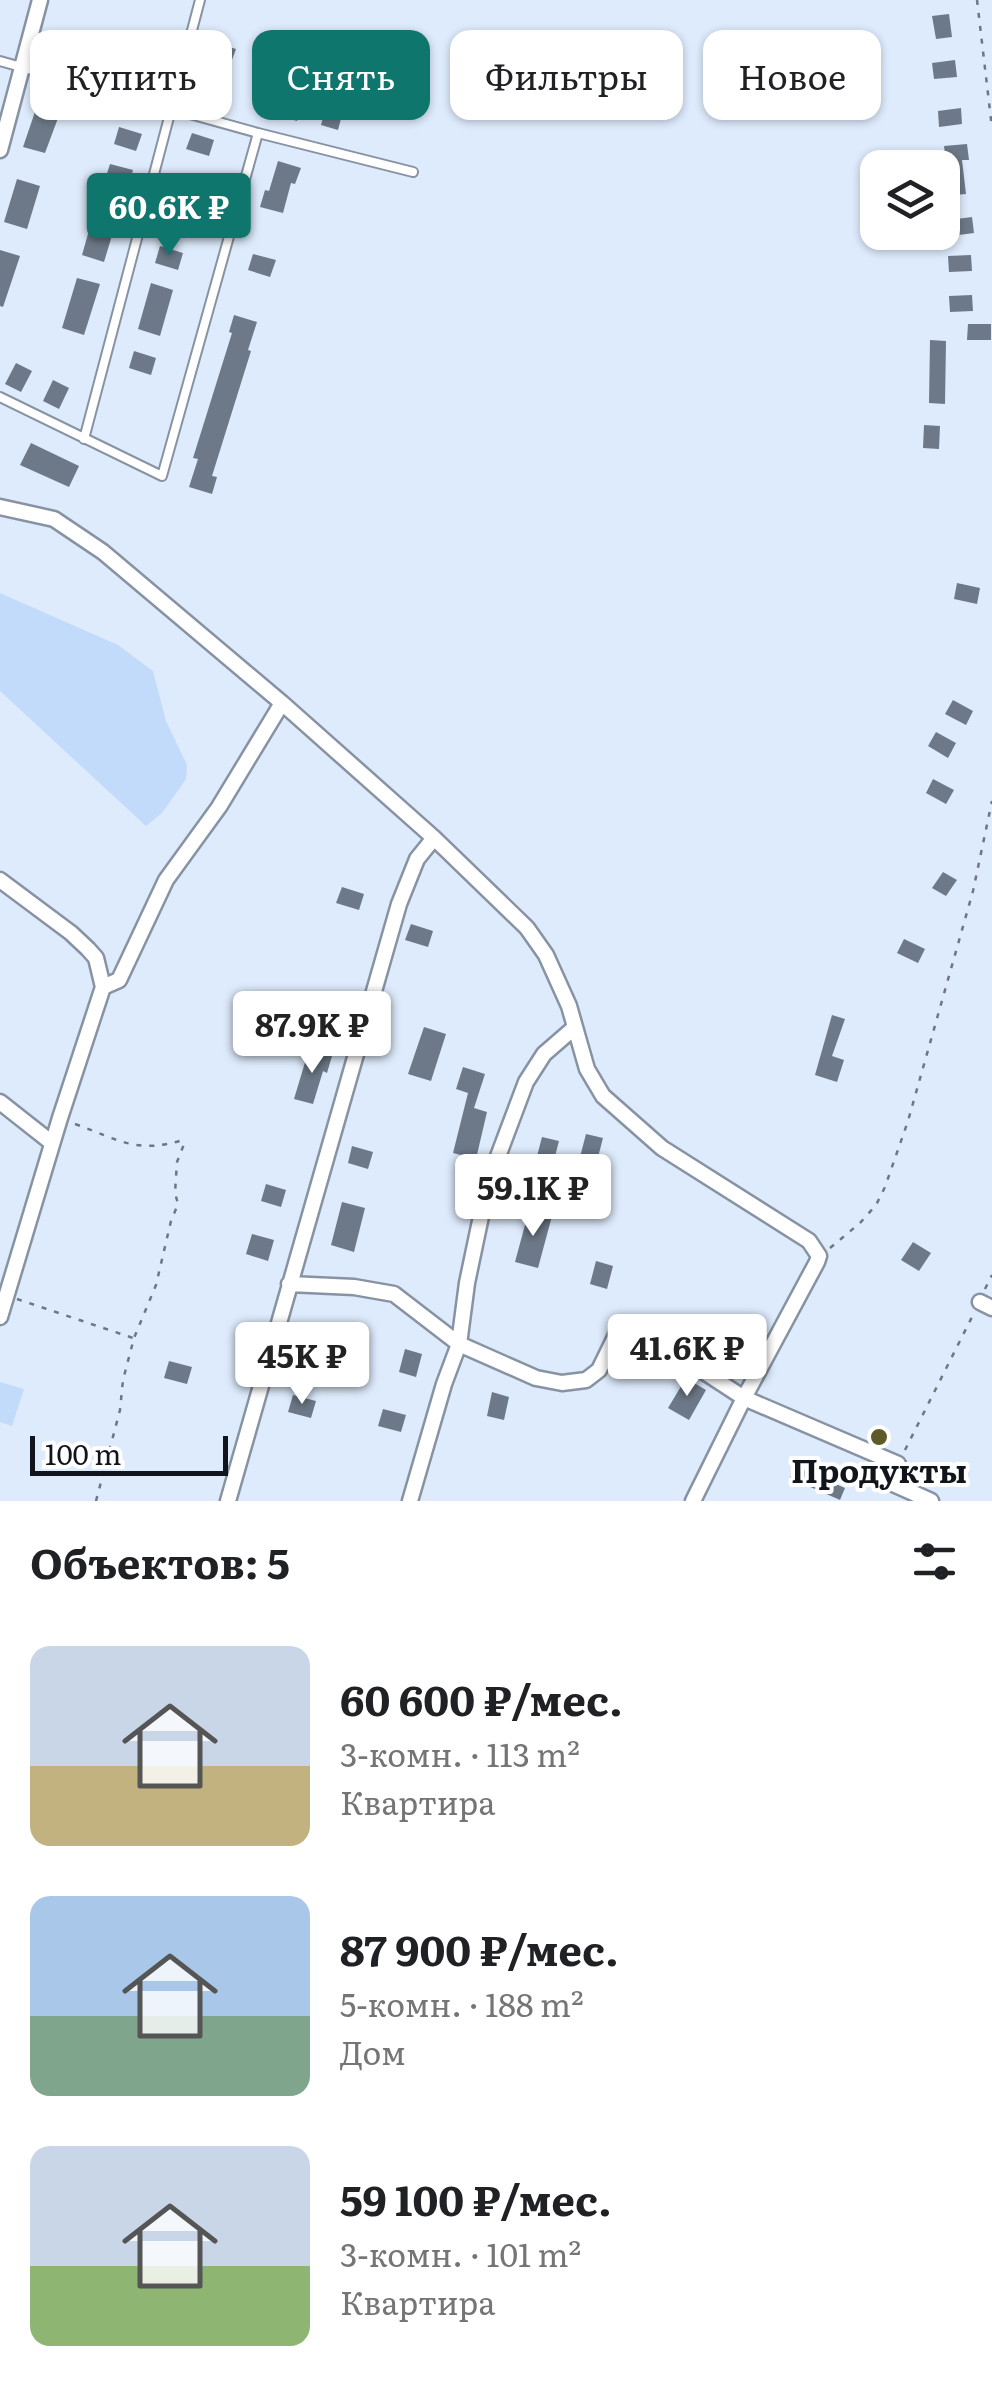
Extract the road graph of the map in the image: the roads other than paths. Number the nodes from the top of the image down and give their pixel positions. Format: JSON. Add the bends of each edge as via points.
{"nodes":[{"id":1,"x":40,"y":0,"type":"edge"},
{"id":2,"x":200,"y":0,"type":"edge"},
{"id":3,"x":192,"y":30,"type":"edge"},
{"id":4,"x":0,"y":60,"type":"edge"},
{"id":5,"x":24,"y":67,"type":"junction"},
{"id":6,"x":30,"y":69,"type":"edge"},
{"id":7,"x":167,"y":120,"type":"edge"},
{"id":8,"x":210,"y":120,"type":"edge"},
{"id":9,"x":258,"y":133,"type":"junction"},
{"id":10,"x":0,"y":150,"type":"edge"},
{"id":11,"x":413,"y":172,"type":"dead end"},
{"id":12,"x":0,"y":396,"type":"edge"},
{"id":13,"x":84,"y":439,"type":"junction"},
{"id":14,"x":0,"y":507,"type":"edge"},
{"id":15,"x":282,"y":702,"type":"junction"},
{"id":16,"x":434,"y":838,"type":"junction"},
{"id":17,"x":0,"y":880,"type":"edge"},
{"id":18,"x":103,"y":987,"type":"junction"},
{"id":19,"x":574,"y":1028,"type":"junction"},
{"id":20,"x":0,"y":1102,"type":"edge"},
{"id":21,"x":52,"y":1143,"type":"junction"},
{"id":22,"x":288,"y":1284,"type":"junction"},
{"id":23,"x":0,"y":1317,"type":"edge"},
{"id":24,"x":460,"y":1344,"type":"junction"},
{"id":25,"x":744,"y":1398,"type":"junction"},
{"id":26,"x":898,"y":1464,"type":"road end"},
{"id":27,"x":889,"y":1482,"type":"dead end"},
{"id":28,"x":228,"y":1501,"type":"edge"},
{"id":29,"x":410,"y":1501,"type":"edge"},
{"id":30,"x":693,"y":1501,"type":"edge"},
{"id":31,"x":931,"y":1501,"type":"edge"}],
"edges":[{"from":1,"to":5,"type":"street"},
{"from":2,"to":3,"type":"lane"},
{"from":4,"to":5,"type":"lane"},
{"from":5,"to":6,"type":"lane"},
{"from":5,"to":10,"type":"street"},
{"from":7,"to":13,"type":"lane"},
{"from":8,"to":9,"type":"lane"},
{"from":9,"to":11,"type":"lane"},
{"from":9,"to":13,"type":"lane","via":[[162,476]]},
{"from":12,"to":13,"type":"lane"},
{"from":14,"to":15,"type":"street","via":[[54,519],[103,552]]},
{"from":15,"to":16,"type":"street"},
{"from":15,"to":18,"type":"street","via":[[166,880],[119,980]]},
{"from":16,"to":19,"type":"street","via":[[527,928],[559,980]]},
{"from":16,"to":22,"type":"street","via":[[417,859],[400,904]]},
{"from":17,"to":18,"type":"street","via":[[88,949]]},
{"from":18,"to":21,"type":"street"},
{"from":19,"to":24,"type":"street","via":[[544,1054],[512,1112],[488,1183]]},
{"from":19,"to":25,"type":"street","via":[[603,1096],[632,1124],[810,1241],[819,1256]]},
{"from":20,"to":21,"type":"street"},
{"from":21,"to":23,"type":"street"},
{"from":22,"to":24,"type":"street","via":[[394,1294]]},
{"from":22,"to":28,"type":"street"},
{"from":24,"to":25,"type":"street","via":[[536,1378],[574,1382],[599,1370],[624,1324]]},
{"from":24,"to":29,"type":"street"},
{"from":25,"to":26,"type":"street"},
{"from":25,"to":30,"type":"street"},
{"from":27,"to":31,"type":"street"}]}
